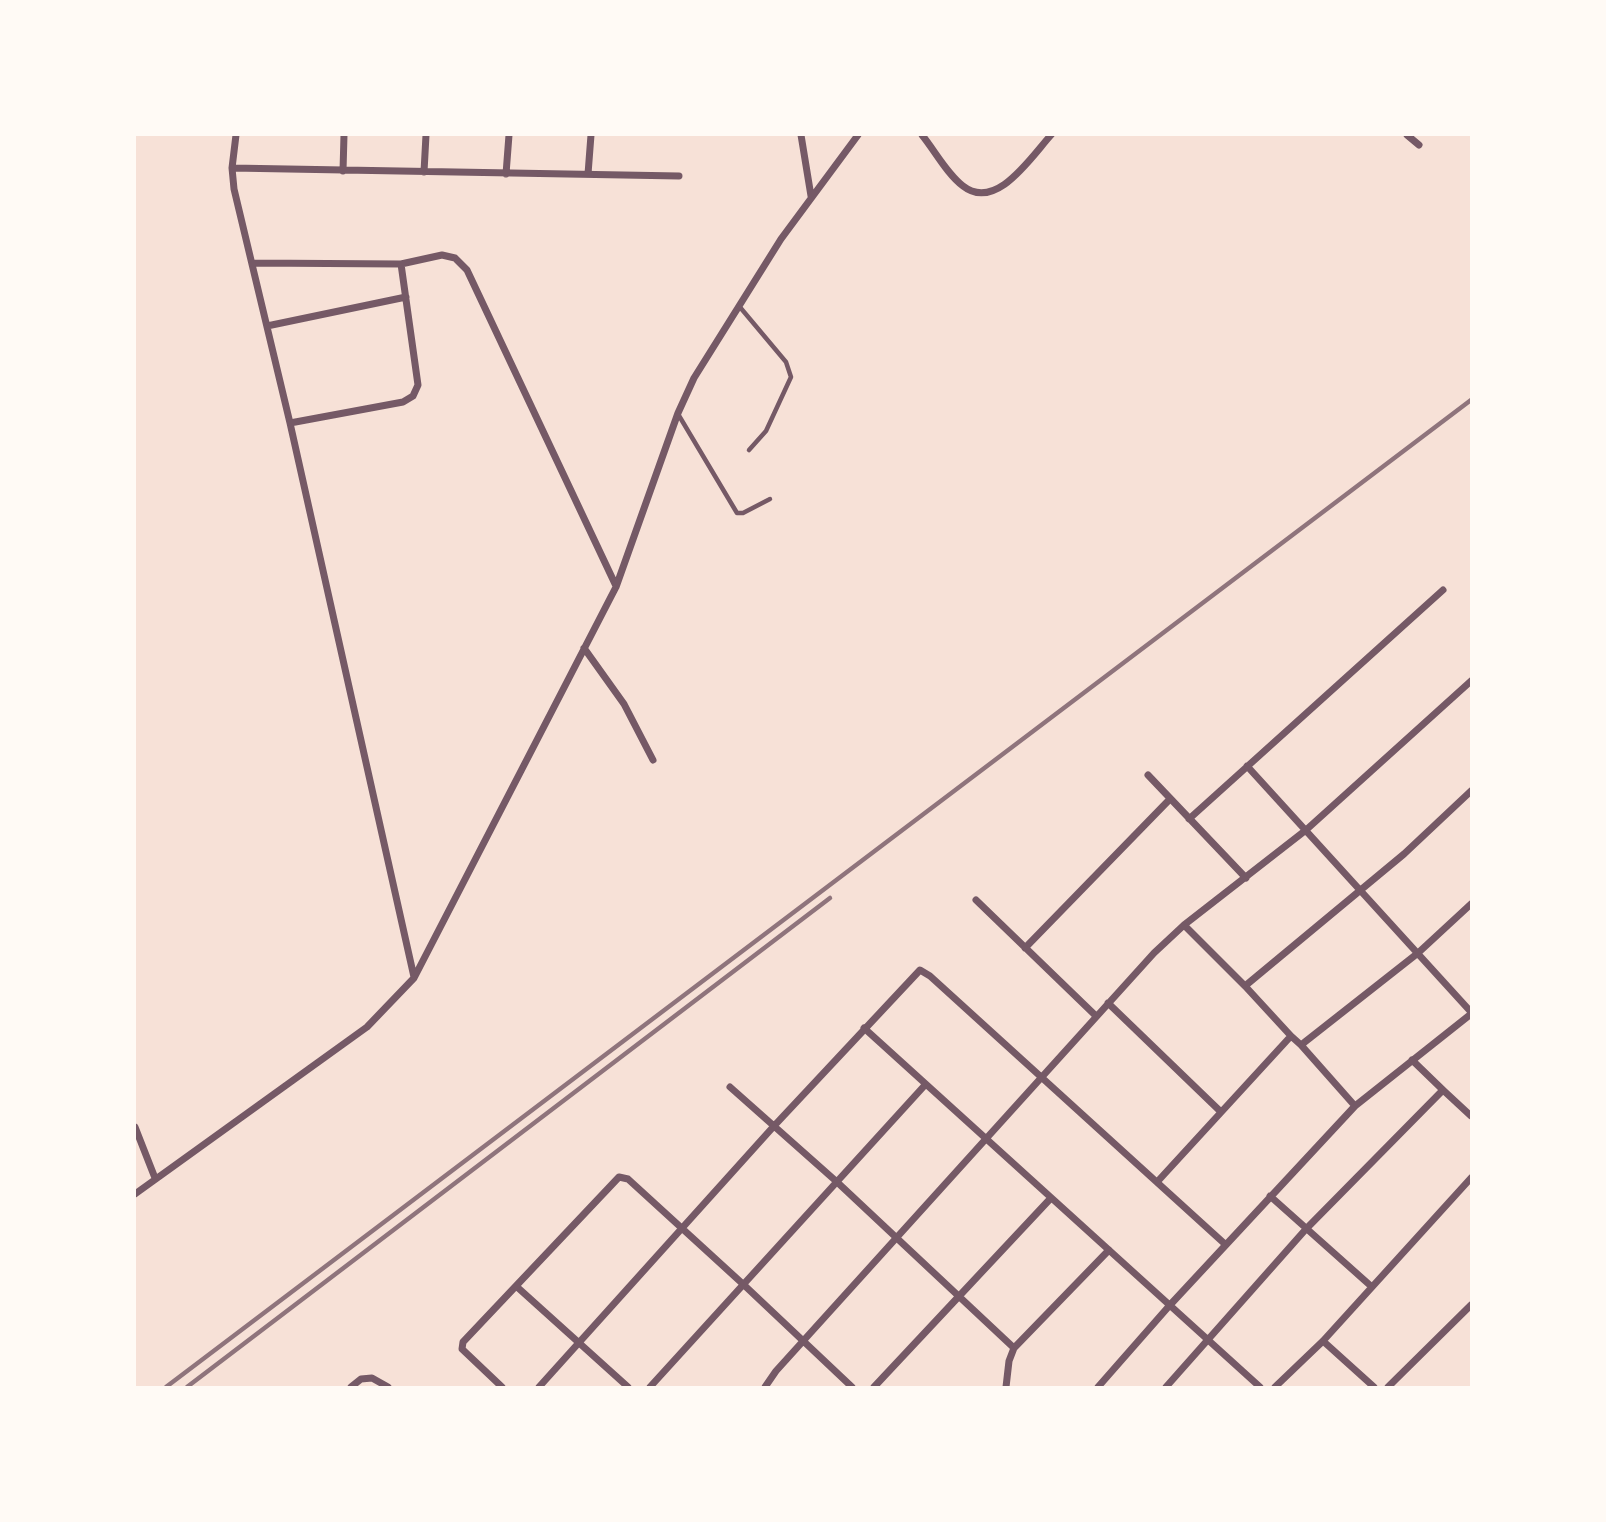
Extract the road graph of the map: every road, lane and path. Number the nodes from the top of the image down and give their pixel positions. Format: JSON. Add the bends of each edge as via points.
{"nodes":[{"id":1,"x":236,"y":135,"type":"edge"},
{"id":2,"x":344,"y":135,"type":"edge"},
{"id":3,"x":426,"y":135,"type":"edge"},
{"id":4,"x":509,"y":135,"type":"edge"},
{"id":5,"x":591,"y":135,"type":"edge"},
{"id":6,"x":801,"y":135,"type":"edge"},
{"id":7,"x":858,"y":135,"type":"edge"},
{"id":8,"x":922,"y":135,"type":"edge"},
{"id":9,"x":1052,"y":135,"type":"edge"},
{"id":10,"x":1407,"y":135,"type":"edge"},
{"id":11,"x":1419,"y":145,"type":"dead end"},
{"id":12,"x":232,"y":168,"type":"junction"},
{"id":13,"x":343,"y":171,"type":"junction"},
{"id":14,"x":424,"y":172,"type":"junction"},
{"id":15,"x":506,"y":174,"type":"junction"},
{"id":16,"x":588,"y":174,"type":"junction"},
{"id":17,"x":679,"y":176,"type":"dead end"},
{"id":18,"x":811,"y":195,"type":"junction"},
{"id":19,"x":253,"y":263,"type":"junction"},
{"id":20,"x":401,"y":264,"type":"junction"},
{"id":21,"x":406,"y":298,"type":"junction"},
{"id":22,"x":738,"y":305,"type":"junction"},
{"id":23,"x":267,"y":326,"type":"junction"},
{"id":24,"x":678,"y":413,"type":"junction"},
{"id":25,"x":289,"y":423,"type":"junction"},
{"id":26,"x":749,"y":450,"type":"dead end"},
{"id":27,"x":770,"y":499,"type":"dead end"},
{"id":28,"x":616,"y":587,"type":"junction"},
{"id":29,"x":1443,"y":590,"type":"dead end"},
{"id":30,"x":584,"y":648,"type":"junction"},
{"id":31,"x":1471,"y":681,"type":"edge"},
{"id":32,"x":653,"y":760,"type":"dead end"},
{"id":33,"x":1247,"y":766,"type":"junction"},
{"id":34,"x":1148,"y":775,"type":"dead end"},
{"id":35,"x":1471,"y":791,"type":"edge"},
{"id":36,"x":1170,"y":799,"type":"junction"},
{"id":37,"x":1189,"y":819,"type":"junction"},
{"id":38,"x":1306,"y":830,"type":"junction"},
{"id":39,"x":1246,"y":878,"type":"junction"},
{"id":40,"x":1360,"y":890,"type":"junction"},
{"id":41,"x":976,"y":900,"type":"dead end"},
{"id":42,"x":1471,"y":904,"type":"edge"},
{"id":43,"x":1184,"y":925,"type":"junction"},
{"id":44,"x":1025,"y":948,"type":"junction"},
{"id":45,"x":1418,"y":953,"type":"junction"},
{"id":46,"x":414,"y":978,"type":"junction"},
{"id":47,"x":1245,"y":986,"type":"junction"},
{"id":48,"x":1108,"y":1003,"type":"junction"},
{"id":49,"x":1471,"y":1013,"type":"edge"},
{"id":50,"x":1096,"y":1016,"type":"junction"},
{"id":51,"x":864,"y":1028,"type":"junction"},
{"id":52,"x":1291,"y":1036,"type":"junction"},
{"id":53,"x":1301,"y":1045,"type":"junction"},
{"id":54,"x":1412,"y":1060,"type":"junction"},
{"id":55,"x":1042,"y":1079,"type":"junction"},
{"id":56,"x":925,"y":1084,"type":"junction"},
{"id":57,"x":730,"y":1087,"type":"dead end"},
{"id":58,"x":1443,"y":1090,"type":"junction"},
{"id":59,"x":1355,"y":1106,"type":"junction"},
{"id":60,"x":1221,"y":1112,"type":"junction"},
{"id":61,"x":1471,"y":1116,"type":"edge"},
{"id":62,"x":774,"y":1126,"type":"junction"},
{"id":63,"x":135,"y":1127,"type":"edge"},
{"id":64,"x":988,"y":1139,"type":"junction"},
{"id":65,"x":155,"y":1178,"type":"junction"},
{"id":66,"x":1471,"y":1178,"type":"edge"},
{"id":67,"x":1158,"y":1181,"type":"junction"},
{"id":68,"x":837,"y":1182,"type":"junction"},
{"id":69,"x":135,"y":1194,"type":"edge"},
{"id":70,"x":1270,"y":1196,"type":"junction"},
{"id":71,"x":1051,"y":1198,"type":"junction"},
{"id":72,"x":683,"y":1228,"type":"junction"},
{"id":73,"x":1306,"y":1229,"type":"junction"},
{"id":74,"x":898,"y":1239,"type":"junction"},
{"id":75,"x":1226,"y":1245,"type":"junction"},
{"id":76,"x":1109,"y":1250,"type":"junction"},
{"id":77,"x":744,"y":1285,"type":"junction"},
{"id":78,"x":516,"y":1286,"type":"junction"},
{"id":79,"x":1372,"y":1287,"type":"junction"},
{"id":80,"x":958,"y":1296,"type":"junction"},
{"id":81,"x":1170,"y":1305,"type":"junction"},
{"id":82,"x":1471,"y":1305,"type":"edge"},
{"id":83,"x":1207,"y":1339,"type":"junction"},
{"id":84,"x":804,"y":1341,"type":"junction"},
{"id":85,"x":1323,"y":1341,"type":"junction"},
{"id":86,"x":579,"y":1344,"type":"junction"},
{"id":87,"x":1014,"y":1348,"type":"junction"},
{"id":88,"x":351,"y":1387,"type":"edge"},
{"id":89,"x":387,"y":1387,"type":"edge"},
{"id":90,"x":502,"y":1387,"type":"edge"},
{"id":91,"x":539,"y":1387,"type":"edge"},
{"id":92,"x":628,"y":1387,"type":"edge"},
{"id":93,"x":650,"y":1387,"type":"edge"},
{"id":94,"x":765,"y":1387,"type":"edge"},
{"id":95,"x":850,"y":1387,"type":"edge"},
{"id":96,"x":874,"y":1387,"type":"edge"},
{"id":97,"x":1006,"y":1387,"type":"edge"},
{"id":98,"x":1098,"y":1387,"type":"edge"},
{"id":99,"x":1166,"y":1387,"type":"edge"},
{"id":100,"x":1260,"y":1387,"type":"edge"},
{"id":101,"x":1275,"y":1387,"type":"edge"},
{"id":102,"x":1374,"y":1387,"type":"edge"},
{"id":103,"x":1388,"y":1387,"type":"edge"}],
"edges":[{"from":1,"to":12,"type":"street"},
{"from":2,"to":13,"type":"street"},
{"from":3,"to":14,"type":"street"},
{"from":4,"to":15,"type":"street"},
{"from":5,"to":16,"type":"street"},
{"from":6,"to":18,"type":"street"},
{"from":7,"to":18,"type":"street"},
{"from":8,"to":9,"type":"street","via":[[961,185],[985,195],[1006,185]]},
{"from":10,"to":11,"type":"street"},
{"from":12,"to":13,"type":"street"},
{"from":12,"to":19,"type":"street"},
{"from":13,"to":14,"type":"street"},
{"from":14,"to":15,"type":"street"},
{"from":15,"to":16,"type":"street"},
{"from":16,"to":17,"type":"street"},
{"from":18,"to":22,"type":"street"},
{"from":19,"to":20,"type":"street"},
{"from":19,"to":23,"type":"street"},
{"from":20,"to":21,"type":"street"},
{"from":20,"to":28,"type":"street","via":[[443,255],[455,258],[467,270]]},
{"from":21,"to":23,"type":"street"},
{"from":21,"to":25,"type":"street","via":[[418,385],[414,396],[403,402]]},
{"from":22,"to":24,"type":"street"},
{"from":22,"to":26,"type":"lane","via":[[786,362],[791,377],[766,430]]},
{"from":23,"to":25,"type":"street"},
{"from":24,"to":27,"type":"lane","via":[[737,513]]},
{"from":24,"to":28,"type":"street"},
{"from":25,"to":46,"type":"street"},
{"from":28,"to":30,"type":"street"},
{"from":29,"to":33,"type":"street"},
{"from":30,"to":32,"type":"street","via":[[624,704]]},
{"from":30,"to":46,"type":"street"},
{"from":31,"to":38,"type":"street"},
{"from":33,"to":37,"type":"street"},
{"from":33,"to":38,"type":"street"},
{"from":34,"to":36,"type":"street"},
{"from":35,"to":40,"type":"street"},
{"from":36,"to":37,"type":"street"},
{"from":36,"to":44,"type":"street"},
{"from":37,"to":39,"type":"street"},
{"from":38,"to":39,"type":"street"},
{"from":38,"to":40,"type":"street"},
{"from":39,"to":43,"type":"street"},
{"from":40,"to":45,"type":"street"},
{"from":40,"to":47,"type":"street"},
{"from":41,"to":44,"type":"street"},
{"from":42,"to":45,"type":"street"},
{"from":43,"to":47,"type":"street"},
{"from":43,"to":48,"type":"street"},
{"from":44,"to":50,"type":"street"},
{"from":45,"to":49,"type":"street"},
{"from":45,"to":53,"type":"street"},
{"from":46,"to":65,"type":"street","via":[[366,1027]]},
{"from":47,"to":52,"type":"street"},
{"from":48,"to":50,"type":"street"},
{"from":48,"to":60,"type":"street"},
{"from":49,"to":54,"type":"street"},
{"from":50,"to":55,"type":"street"},
{"from":51,"to":55,"type":"street","via":[[919,971],[930,976]]},
{"from":51,"to":56,"type":"street"},
{"from":51,"to":62,"type":"street"},
{"from":52,"to":53,"type":"street"},
{"from":52,"to":60,"type":"street"},
{"from":53,"to":59,"type":"street"},
{"from":54,"to":58,"type":"street"},
{"from":54,"to":59,"type":"street"},
{"from":55,"to":64,"type":"street"},
{"from":55,"to":67,"type":"street"},
{"from":56,"to":64,"type":"street"},
{"from":56,"to":68,"type":"street"},
{"from":57,"to":62,"type":"street"},
{"from":58,"to":61,"type":"street"},
{"from":58,"to":73,"type":"street"},
{"from":59,"to":70,"type":"street"},
{"from":60,"to":67,"type":"street"},
{"from":62,"to":68,"type":"street"},
{"from":62,"to":72,"type":"street"},
{"from":63,"to":65,"type":"street"},
{"from":64,"to":71,"type":"street"},
{"from":64,"to":74,"type":"street"},
{"from":65,"to":69,"type":"street"},
{"from":66,"to":79,"type":"street"},
{"from":67,"to":75,"type":"street"},
{"from":68,"to":74,"type":"street"},
{"from":68,"to":77,"type":"street"},
{"from":70,"to":73,"type":"street"},
{"from":70,"to":75,"type":"street"},
{"from":71,"to":76,"type":"street"},
{"from":71,"to":80,"type":"street"},
{"from":72,"to":77,"type":"street"},
{"from":72,"to":78,"type":"street","via":[[619,1177]]},
{"from":72,"to":86,"type":"street"},
{"from":73,"to":79,"type":"street"},
{"from":73,"to":83,"type":"street"},
{"from":74,"to":80,"type":"street"},
{"from":74,"to":84,"type":"street"},
{"from":75,"to":81,"type":"street"},
{"from":76,"to":81,"type":"street"},
{"from":76,"to":87,"type":"street"},
{"from":77,"to":84,"type":"street"},
{"from":77,"to":93,"type":"street"},
{"from":78,"to":86,"type":"street"},
{"from":78,"to":90,"type":"street","via":[[461,1345]]},
{"from":79,"to":85,"type":"street"},
{"from":80,"to":87,"type":"street"},
{"from":80,"to":96,"type":"street"},
{"from":81,"to":83,"type":"street"},
{"from":81,"to":98,"type":"street"},
{"from":82,"to":103,"type":"street"},
{"from":83,"to":99,"type":"street"},
{"from":83,"to":100,"type":"street"},
{"from":84,"to":94,"type":"street"},
{"from":84,"to":95,"type":"street"},
{"from":85,"to":101,"type":"street"},
{"from":85,"to":102,"type":"street"},
{"from":86,"to":91,"type":"street"},
{"from":86,"to":92,"type":"street"},
{"from":87,"to":97,"type":"street"},
{"from":88,"to":89,"type":"street","via":[[372,1378]]}]}
